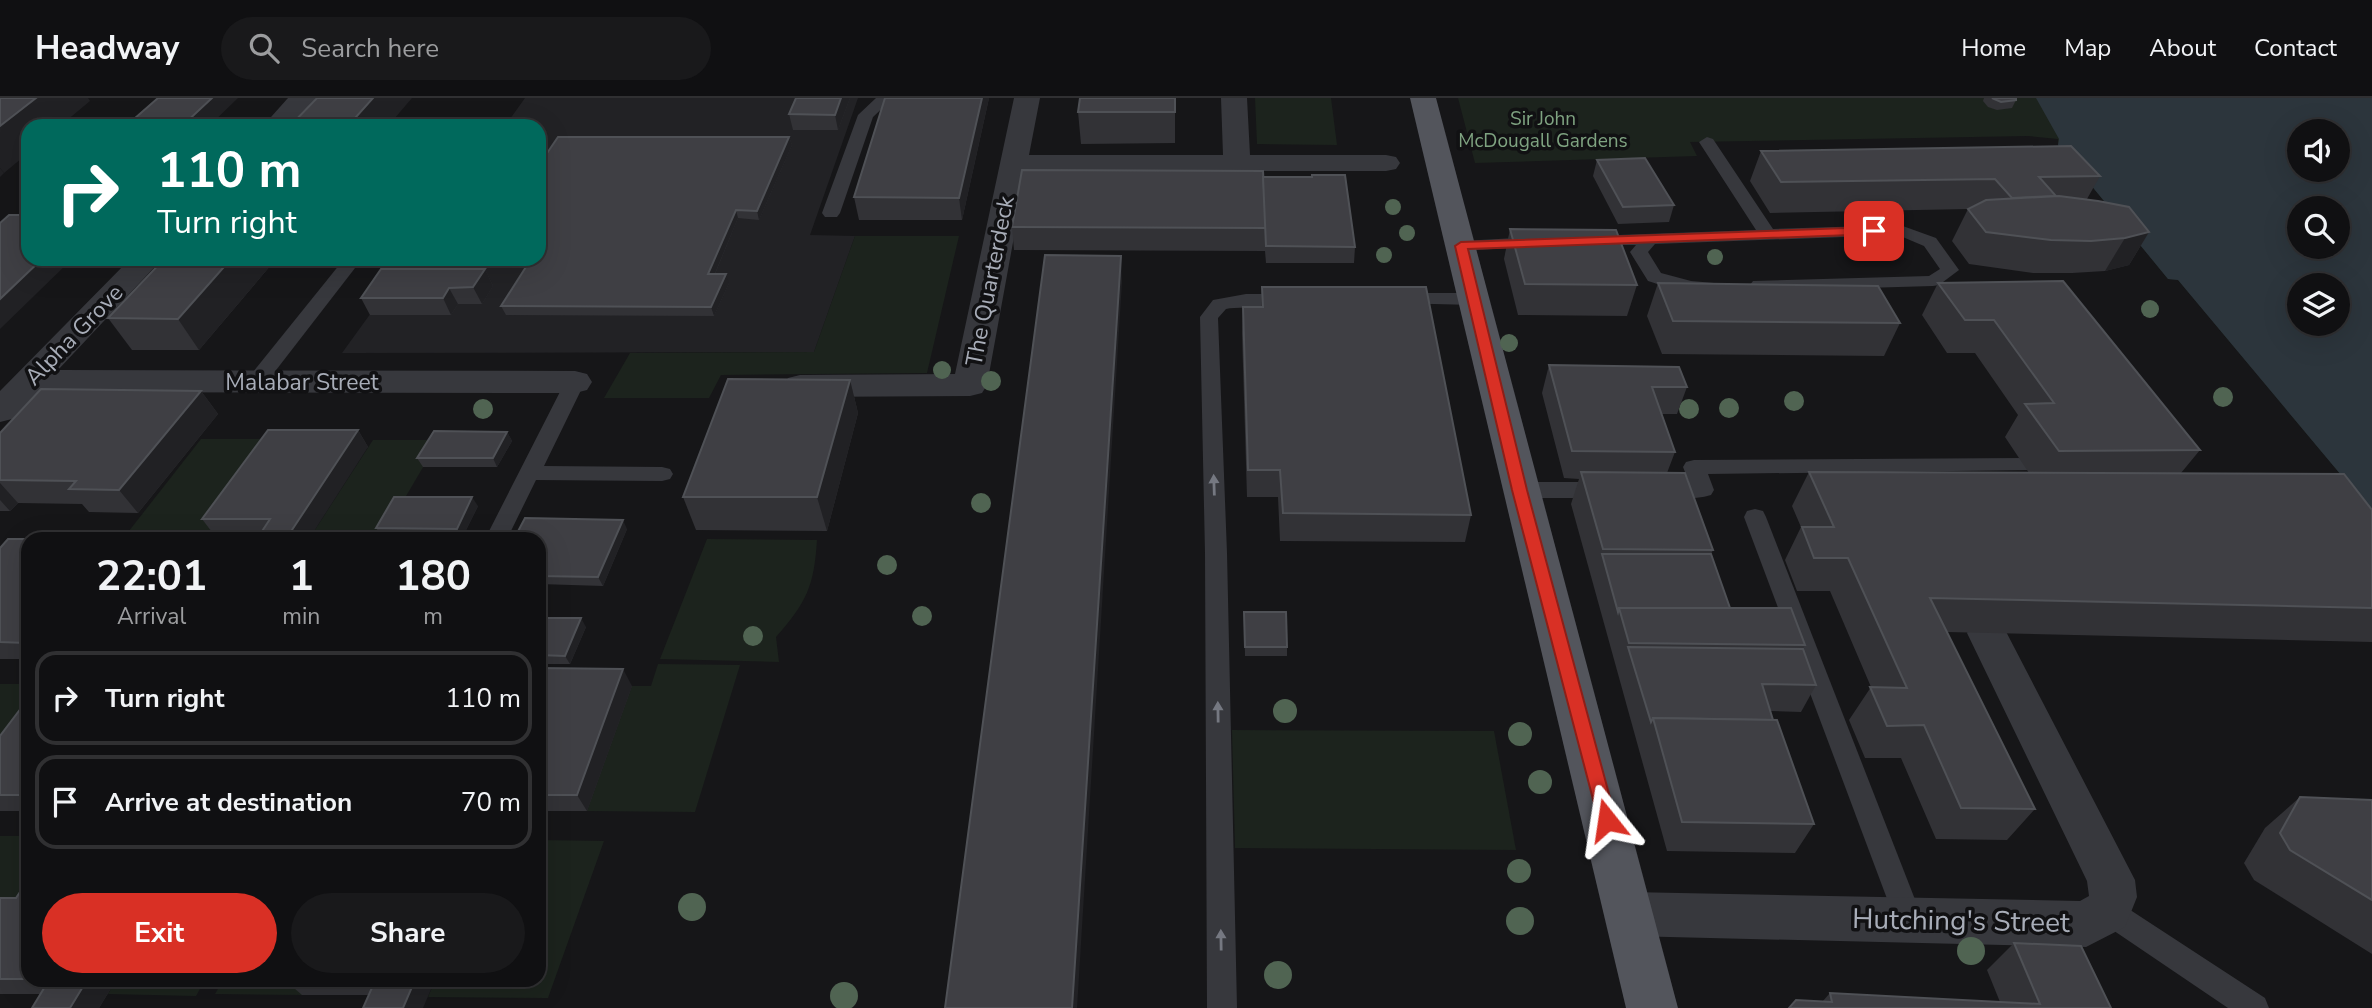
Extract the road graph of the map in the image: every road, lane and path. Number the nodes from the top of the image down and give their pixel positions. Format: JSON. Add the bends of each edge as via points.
{"nodes":[{"id":1,"x":303,"y":98,"type":"edge"},
{"id":2,"x":885,"y":98,"type":"edge"},
{"id":3,"x":1027,"y":98,"type":"edge"},
{"id":4,"x":1234,"y":98,"type":"edge"},
{"id":5,"x":1423,"y":98,"type":"edge"},
{"id":6,"x":283,"y":119,"type":"edge"},
{"id":7,"x":1707,"y":142,"type":"dead end"},
{"id":8,"x":1013,"y":163,"type":"junction"},
{"id":9,"x":1237,"y":163,"type":"junction"},
{"id":10,"x":1386,"y":163,"type":"dead end"},
{"id":11,"x":831,"y":214,"type":"dead end"},
{"id":12,"x":1767,"y":234,"type":"junction"},
{"id":13,"x":1612,"y":240,"type":"joint"},
{"id":14,"x":1576,"y":241,"type":"edge"},
{"id":15,"x":1552,"y":242,"type":"edge"},
{"id":16,"x":1645,"y":245,"type":"junction"},
{"id":17,"x":1461,"y":246,"type":"junction"},
{"id":18,"x":140,"y":266,"type":"edge"},
{"id":19,"x":347,"y":266,"type":"edge"},
{"id":20,"x":1474,"y":299,"type":"junction"},
{"id":21,"x":1313,"y":300,"type":"edge"},
{"id":22,"x":1380,"y":300,"type":"edge"},
{"id":23,"x":28,"y":382,"type":"junction"},
{"id":24,"x":256,"y":382,"type":"junction"},
{"id":25,"x":575,"y":382,"type":"joint"},
{"id":26,"x":774,"y":386,"type":"edge"},
{"id":27,"x":0,"y":411,"type":"edge"},
{"id":28,"x":2024,"y":465,"type":"dead end"},
{"id":29,"x":530,"y":472,"type":"junction"},
{"id":30,"x":662,"y":474,"type":"dead end"},
{"id":31,"x":1520,"y":490,"type":"junction"},
{"id":32,"x":1755,"y":517,"type":"dead end"},
{"id":33,"x":500,"y":532,"type":"edge"},
{"id":34,"x":1987,"y":633,"type":"edge"},
{"id":35,"x":2108,"y":911,"type":"junction"},
{"id":36,"x":1629,"y":914,"type":"junction"},
{"id":37,"x":1909,"y":920,"type":"junction"},
{"id":38,"x":1222,"y":1008,"type":"edge"},
{"id":39,"x":1652,"y":1008,"type":"edge"},
{"id":40,"x":2254,"y":1008,"type":"edge"}],
"edges":[{"from":1,"to":6,"type":"street"},
{"from":2,"to":11,"type":"lane","via":[[866,116]]},
{"from":3,"to":8,"type":"street","name":"The Quarterdeck"},
{"from":4,"to":9,"type":"street"},
{"from":5,"to":17,"type":"main road"},
{"from":7,"to":12,"type":"lane"},
{"from":8,"to":9,"type":"street"},
{"from":8,"to":26,"type":"street","name":"The Quarterdeck","via":[[970,385]]},
{"from":9,"to":10,"type":"street"},
{"from":12,"to":16,"type":"lane"},
{"from":12,"to":16,"type":"lane","via":[[1900,230],[1930,242],[1950,270],[1933,281],[1691,287],[1654,277]]},
{"from":13,"to":14,"type":"lane"},
{"from":13,"to":16,"type":"lane"},
{"from":15,"to":17,"type":"lane"},
{"from":17,"to":20,"type":"main road"},
{"from":18,"to":23,"type":"street","name":"Alpha Grove"},
{"from":19,"to":24,"type":"lane"},
{"from":20,"to":22,"type":"lane"},
{"from":20,"to":31,"type":"main road"},
{"from":38,"to":21,"type":"lane","one_way":true,"via":[[1209,317],[1220,304]]},
{"from":23,"to":24,"type":"street","name":"Malabar Street"},
{"from":23,"to":27,"type":"street","name":"Alpha Grove"},
{"from":24,"to":25,"type":"street","name":"Malabar Street"},
{"from":25,"to":29,"type":"lane"},
{"from":28,"to":31,"type":"lane","via":[[1694,467],[1703,491]]},
{"from":29,"to":30,"type":"lane"},
{"from":29,"to":33,"type":"lane"},
{"from":31,"to":36,"type":"main road"},
{"from":32,"to":37,"type":"lane"},
{"from":34,"to":35,"type":"street","via":[[2110,880],[2113,897]]},
{"from":35,"to":37,"type":"street","name":"Hutching's Street","via":[[2086,924]]},
{"from":35,"to":40,"type":"lane"},
{"from":36,"to":37,"type":"street","name":"Hutching's Street"},
{"from":36,"to":39,"type":"main road"}]}
